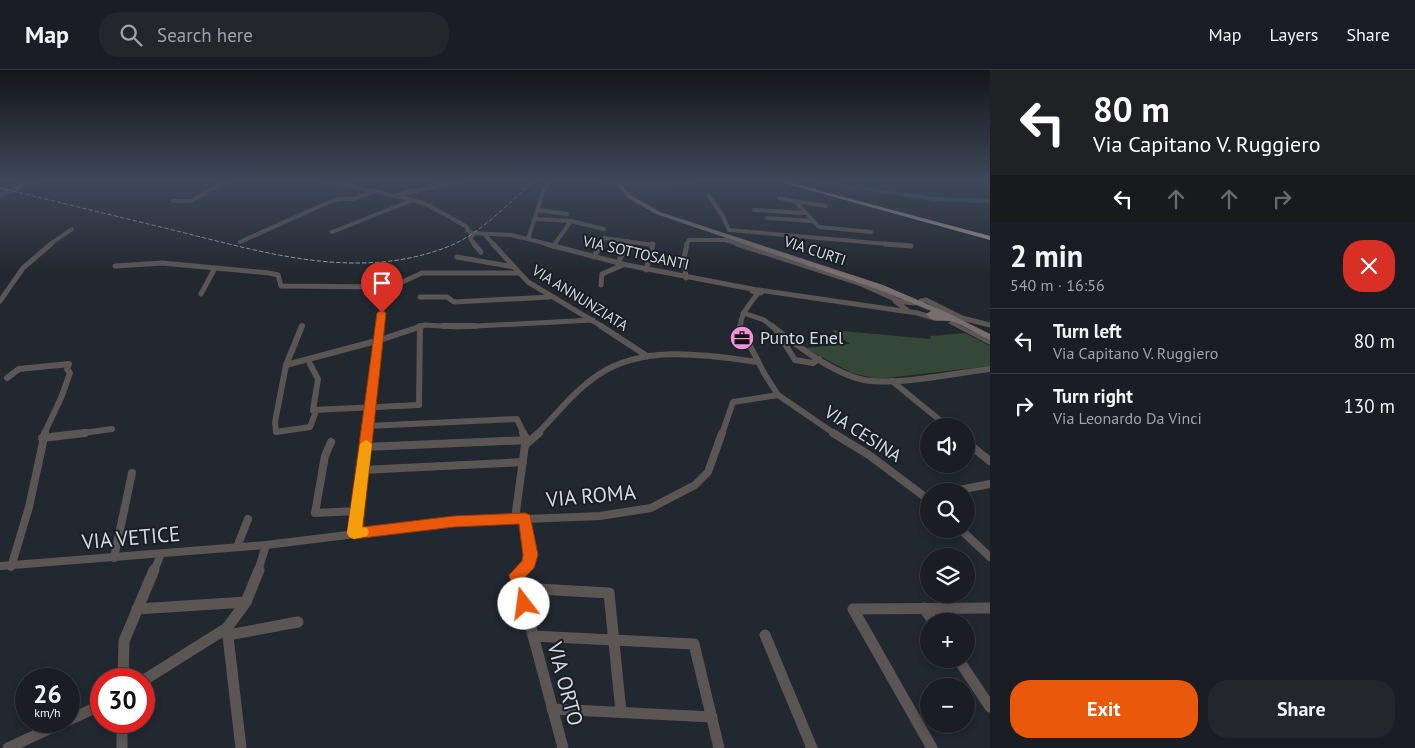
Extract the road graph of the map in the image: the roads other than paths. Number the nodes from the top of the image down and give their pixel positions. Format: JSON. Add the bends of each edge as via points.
{"nodes":[{"id":1,"x":306,"y":213,"type":"edge"},
{"id":2,"x":382,"y":213,"type":"edge"},
{"id":3,"x":443,"y":213,"type":"edge"},
{"id":4,"x":537,"y":213,"type":"edge"},
{"id":5,"x":557,"y":213,"type":"edge"},
{"id":6,"x":662,"y":213,"type":"edge"},
{"id":7,"x":720,"y":213,"type":"edge"},
{"id":8,"x":798,"y":213,"type":"edge"},
{"id":9,"x":804,"y":213,"type":"joint"},
{"id":10,"x":903,"y":213,"type":"edge"},
{"id":11,"x":567,"y":214,"type":"dead end"},
{"id":12,"x":535,"y":218,"type":"junction"},
{"id":13,"x":767,"y":218,"type":"dead end"},
{"id":14,"x":571,"y":221,"type":"junction"},
{"id":15,"x":813,"y":221,"type":"junction"},
{"id":16,"x":72,"y":229,"type":"dead end"},
{"id":17,"x":604,"y":229,"type":"dead end"},
{"id":18,"x":332,"y":232,"type":"dead end"},
{"id":19,"x":871,"y":232,"type":"dead end"},
{"id":20,"x":473,"y":233,"type":"junction"},
{"id":21,"x":485,"y":235,"type":"junction"},
{"id":22,"x":990,"y":236,"type":"edge"},
{"id":23,"x":528,"y":239,"type":"junction"},
{"id":24,"x":628,"y":241,"type":"junction"},
{"id":25,"x":240,"y":242,"type":"dead end"},
{"id":26,"x":552,"y":246,"type":"junction"},
{"id":27,"x":911,"y":246,"type":"dead end"},
{"id":28,"x":481,"y":252,"type":"dead end"},
{"id":29,"x":457,"y":257,"type":"dead end"},
{"id":30,"x":594,"y":257,"type":"junction"},
{"id":31,"x":620,"y":264,"type":"junction"},
{"id":32,"x":115,"y":266,"type":"dead end"},
{"id":33,"x":514,"y":267,"type":"junction"},
{"id":34,"x":214,"y":268,"type":"junction"},
{"id":35,"x":646,"y":270,"type":"junction"},
{"id":36,"x":519,"y":273,"type":"junction"},
{"id":37,"x":686,"y":278,"type":"junction"},
{"id":38,"x":601,"y":284,"type":"dead end"},
{"id":39,"x":756,"y":293,"type":"junction"},
{"id":40,"x":200,"y":294,"type":"dead end"},
{"id":41,"x":551,"y":296,"type":"junction"},
{"id":42,"x":420,"y":297,"type":"dead end"},
{"id":43,"x":897,"y":300,"type":"junction"},
{"id":44,"x":0,"y":301,"type":"edge"},
{"id":45,"x":914,"y":303,"type":"dead end"},
{"id":46,"x":382,"y":313,"type":"dead end"},
{"id":47,"x":743,"y":313,"type":"junction"},
{"id":48,"x":914,"y":313,"type":"junction"},
{"id":49,"x":937,"y":314,"type":"junction"},
{"id":50,"x":593,"y":320,"type":"junction"},
{"id":51,"x":990,"y":324,"type":"edge"},
{"id":52,"x":302,"y":326,"type":"dead end"},
{"id":53,"x":420,"y":326,"type":"junction"},
{"id":54,"x":775,"y":328,"type":"junction"},
{"id":55,"x":990,"y":337,"type":"edge"},
{"id":56,"x":380,"y":340,"type":"junction"},
{"id":57,"x":990,"y":343,"type":"edge"},
{"id":58,"x":647,"y":356,"type":"junction"},
{"id":59,"x":819,"y":359,"type":"junction"},
{"id":60,"x":758,"y":362,"type":"junction"},
{"id":61,"x":286,"y":364,"type":"junction"},
{"id":62,"x":310,"y":364,"type":"dead end"},
{"id":63,"x":990,"y":369,"type":"edge"},
{"id":64,"x":7,"y":378,"type":"dead end"},
{"id":65,"x":892,"y":381,"type":"junction"},
{"id":66,"x":778,"y":395,"type":"junction"},
{"id":67,"x":371,"y":407,"type":"junction"},
{"id":68,"x":313,"y":410,"type":"junction"},
{"id":69,"x":937,"y":418,"type":"edge"},
{"id":70,"x":368,"y":426,"type":"junction"},
{"id":71,"x":112,"y":429,"type":"dead end"},
{"id":72,"x":42,"y":438,"type":"junction"},
{"id":73,"x":529,"y":440,"type":"junction"},
{"id":74,"x":331,"y":442,"type":"dead end"},
{"id":75,"x":365,"y":447,"type":"junction"},
{"id":76,"x":975,"y":449,"type":"edge"},
{"id":77,"x":990,"y":461,"type":"edge"},
{"id":78,"x":523,"y":462,"type":"junction"},
{"id":79,"x":362,"y":470,"type":"junction"},
{"id":80,"x":132,"y":473,"type":"dead end"},
{"id":81,"x":990,"y":484,"type":"edge"},
{"id":82,"x":975,"y":487,"type":"edge"},
{"id":83,"x":920,"y":492,"type":"edge"},
{"id":84,"x":357,"y":511,"type":"junction"},
{"id":85,"x":520,"y":519,"type":"junction"},
{"id":86,"x":248,"y":520,"type":"dead end"},
{"id":87,"x":354,"y":533,"type":"junction"},
{"id":88,"x":970,"y":538,"type":"edge"},
{"id":89,"x":266,"y":545,"type":"junction"},
{"id":90,"x":237,"y":547,"type":"junction"},
{"id":91,"x":161,"y":554,"type":"junction"},
{"id":92,"x":990,"y":557,"type":"edge"},
{"id":93,"x":114,"y":558,"type":"junction"},
{"id":94,"x":0,"y":566,"type":"edge"},
{"id":95,"x":11,"y":567,"type":"junction"},
{"id":96,"x":520,"y":588,"type":"junction"},
{"id":97,"x":246,"y":602,"type":"junction"},
{"id":98,"x":924,"y":608,"type":"junction"},
{"id":99,"x":990,"y":608,"type":"edge"},
{"id":100,"x":137,"y":610,"type":"junction"},
{"id":101,"x":927,"y":613,"type":"edge"},
{"id":102,"x":298,"y":622,"type":"dead end"},
{"id":103,"x":227,"y":632,"type":"junction"},
{"id":104,"x":765,"y":635,"type":"dead end"},
{"id":105,"x":533,"y":636,"type":"junction"},
{"id":106,"x":613,"y":640,"type":"junction"},
{"id":107,"x":123,"y":668,"type":"edge"},
{"id":108,"x":964,"y":668,"type":"edge"},
{"id":109,"x":155,"y":674,"type":"edge"},
{"id":110,"x":990,"y":707,"type":"edge"},
{"id":111,"x":552,"y":709,"type":"junction"},
{"id":112,"x":621,"y":712,"type":"junction"},
{"id":113,"x":712,"y":717,"type":"junction"},
{"id":114,"x":40,"y":733,"type":"edge"},
{"id":115,"x":122,"y":733,"type":"edge"},
{"id":116,"x":7,"y":748,"type":"edge"},
{"id":117,"x":122,"y":748,"type":"edge"},
{"id":118,"x":241,"y":748,"type":"edge"},
{"id":119,"x":562,"y":748,"type":"edge"},
{"id":120,"x":720,"y":748,"type":"edge"},
{"id":121,"x":812,"y":748,"type":"edge"},
{"id":122,"x":932,"y":748,"type":"edge"}],
"edges":[{"from":1,"to":25,"type":"street"},
{"from":2,"to":18,"type":"street"},
{"from":3,"to":20,"type":"street"},
{"from":4,"to":12,"type":"street"},
{"from":5,"to":11,"type":"street"},
{"from":6,"to":49,"type":"main road","name":"VIA CURTI","via":[[880,287]]},
{"from":7,"to":27,"type":"street","via":[[729,230]]},
{"from":8,"to":9,"type":"street"},
{"from":9,"to":15,"type":"street"},
{"from":10,"to":22,"type":"highway"},
{"from":12,"to":14,"type":"street"},
{"from":12,"to":23,"type":"street"},
{"from":13,"to":15,"type":"street"},
{"from":14,"to":17,"type":"street"},
{"from":14,"to":26,"type":"street"},
{"from":15,"to":19,"type":"street","via":[[819,227]]},
{"from":16,"to":44,"type":"street","via":[[26,262]]},
{"from":20,"to":21,"type":"street","name":"VIA SOTTOSANTI"},
{"from":20,"to":28,"type":"street","via":[[470,238]]},
{"from":21,"to":23,"type":"street","name":"VIA SOTTOSANTI"},
{"from":21,"to":33,"type":"street","name":"VIA ANNUNZIATA"},
{"from":23,"to":26,"type":"street","name":"VIA SOTTOSANTI"},
{"from":24,"to":30,"type":"street","via":[[604,238]]},
{"from":24,"to":31,"type":"street"},
{"from":24,"to":35,"type":"street","via":[[653,244]]},
{"from":26,"to":30,"type":"street","name":"VIA SOTTOSANTI"},
{"from":29,"to":33,"type":"street"},
{"from":30,"to":31,"type":"street","name":"VIA SOTTOSANTI"},
{"from":31,"to":35,"type":"street","name":"VIA SOTTOSANTI"},
{"from":31,"to":38,"type":"street","via":[[602,274]]},
{"from":32,"to":34,"type":"street","via":[[162,263]]},
{"from":33,"to":36,"type":"street","name":"VIA ANNUNZIATA"},
{"from":34,"to":36,"type":"street","via":[[275,273],[281,286],[383,287],[398,284],[422,272]]},
{"from":34,"to":40,"type":"street"},
{"from":35,"to":37,"type":"street","name":"VIA SOTTOSANTI"},
{"from":36,"to":41,"type":"street","name":"VIA ANNUNZIATA"},
{"from":37,"to":39,"type":"street","name":"VIA SOTTOSANTI"},
{"from":37,"to":43,"type":"street","via":[[688,240],[726,240],[859,283]]},
{"from":39,"to":47,"type":"street"},
{"from":39,"to":48,"type":"street","name":"VIA SOTTOSANTI"},
{"from":41,"to":42,"type":"street","via":[[454,302],[447,297]]},
{"from":41,"to":50,"type":"street","name":"VIA ANNUNZIATA"},
{"from":43,"to":45,"type":"street"},
{"from":43,"to":48,"type":"street","via":[[896,303]]},
{"from":46,"to":56,"type":"street"},
{"from":47,"to":54,"type":"street","via":[[764,320]]},
{"from":47,"to":60,"type":"street","via":[[740,326]]},
{"from":48,"to":49,"type":"street","name":"VIA SOTTOSANTI"},
{"from":49,"to":51,"type":"street","name":"VIA CURTI","via":[[926,300],[962,318]]},
{"from":49,"to":55,"type":"main road","name":"VIA CURTI"},
{"from":49,"to":57,"type":"street","name":"VIA CURTI"},
{"from":50,"to":53,"type":"street"},
{"from":50,"to":58,"type":"street","name":"VIA ANNUNZIATA"},
{"from":52,"to":61,"type":"street"},
{"from":53,"to":56,"type":"street"},
{"from":53,"to":67,"type":"street","via":[[419,405]]},
{"from":54,"to":59,"type":"street"},
{"from":54,"to":59,"type":"street","via":[[795,360],[813,363]]},
{"from":56,"to":61,"type":"street"},
{"from":56,"to":67,"type":"street"},
{"from":58,"to":60,"type":"street","via":[[685,354]]},
{"from":58,"to":73,"type":"street","via":[[602,373],[580,389]]},
{"from":59,"to":65,"type":"street","via":[[851,376]]},
{"from":60,"to":66,"type":"street"},
{"from":61,"to":68,"type":"street","via":[[276,432],[310,427],[315,414]]},
{"from":62,"to":68,"type":"street","via":[[318,378]]},
{"from":63,"to":65,"type":"street"},
{"from":64,"to":72,"type":"street","via":[[19,369],[69,364],[67,369],[70,373],[64,390]]},
{"from":65,"to":69,"type":"street"},
{"from":66,"to":83,"type":"street","name":"VIA CESINA"},
{"from":66,"to":85,"type":"street","name":"VIA ROMA","via":[[733,402],[708,472],[695,485],[651,508],[600,516]]},
{"from":67,"to":68,"type":"street"},
{"from":67,"to":70,"type":"street"},
{"from":70,"to":73,"type":"street","via":[[517,419]]},
{"from":70,"to":75,"type":"street"},
{"from":71,"to":72,"type":"street"},
{"from":72,"to":95,"type":"street","via":[[29,507]]},
{"from":73,"to":75,"type":"street"},
{"from":73,"to":78,"type":"street","via":[[525,445]]},
{"from":74,"to":84,"type":"street","via":[[325,456],[315,513]]},
{"from":75,"to":79,"type":"street"},
{"from":76,"to":77,"type":"street"},
{"from":78,"to":79,"type":"street"},
{"from":78,"to":85,"type":"street"},
{"from":79,"to":84,"type":"street"},
{"from":80,"to":93,"type":"street"},
{"from":81,"to":82,"type":"street"},
{"from":84,"to":87,"type":"street"},
{"from":85,"to":87,"type":"street","name":"VIA ROMA","via":[[454,522]]},
{"from":85,"to":96,"type":"street","via":[[531,555],[529,564],[517,575]]},
{"from":86,"to":90,"type":"street"},
{"from":87,"to":89,"type":"street","name":"VIA VETICE"},
{"from":88,"to":92,"type":"street"},
{"from":89,"to":90,"type":"street","name":"VIA VETICE"},
{"from":89,"to":97,"type":"street","via":[[256,582]]},
{"from":90,"to":91,"type":"street","name":"VIA VETICE"},
{"from":91,"to":93,"type":"street","name":"VIA VETICE"},
{"from":91,"to":100,"type":"street"},
{"from":93,"to":95,"type":"street","name":"VIA VETICE"},
{"from":94,"to":95,"type":"street","name":"VIA VETICE"},
{"from":96,"to":105,"type":"street","name":"VIA ORTO"},
{"from":96,"to":106,"type":"street","via":[[609,593]]},
{"from":97,"to":100,"type":"street"},
{"from":97,"to":103,"type":"street"},
{"from":98,"to":99,"type":"street"},
{"from":98,"to":101,"type":"street"},
{"from":98,"to":122,"type":"street","via":[[853,610]]},
{"from":100,"to":107,"type":"street","via":[[124,640]]},
{"from":102,"to":103,"type":"street"},
{"from":103,"to":109,"type":"street"},
{"from":103,"to":118,"type":"street"},
{"from":104,"to":121,"type":"street"},
{"from":105,"to":106,"type":"street"},
{"from":105,"to":111,"type":"street","name":"VIA ORTO"},
{"from":106,"to":112,"type":"street"},
{"from":106,"to":113,"type":"street","via":[[694,644]]},
{"from":108,"to":110,"type":"street"},
{"from":111,"to":112,"type":"street"},
{"from":111,"to":119,"type":"street","name":"VIA ORTO"},
{"from":112,"to":113,"type":"street"},
{"from":113,"to":120,"type":"street"},
{"from":114,"to":116,"type":"street"},
{"from":115,"to":117,"type":"street"}]}
